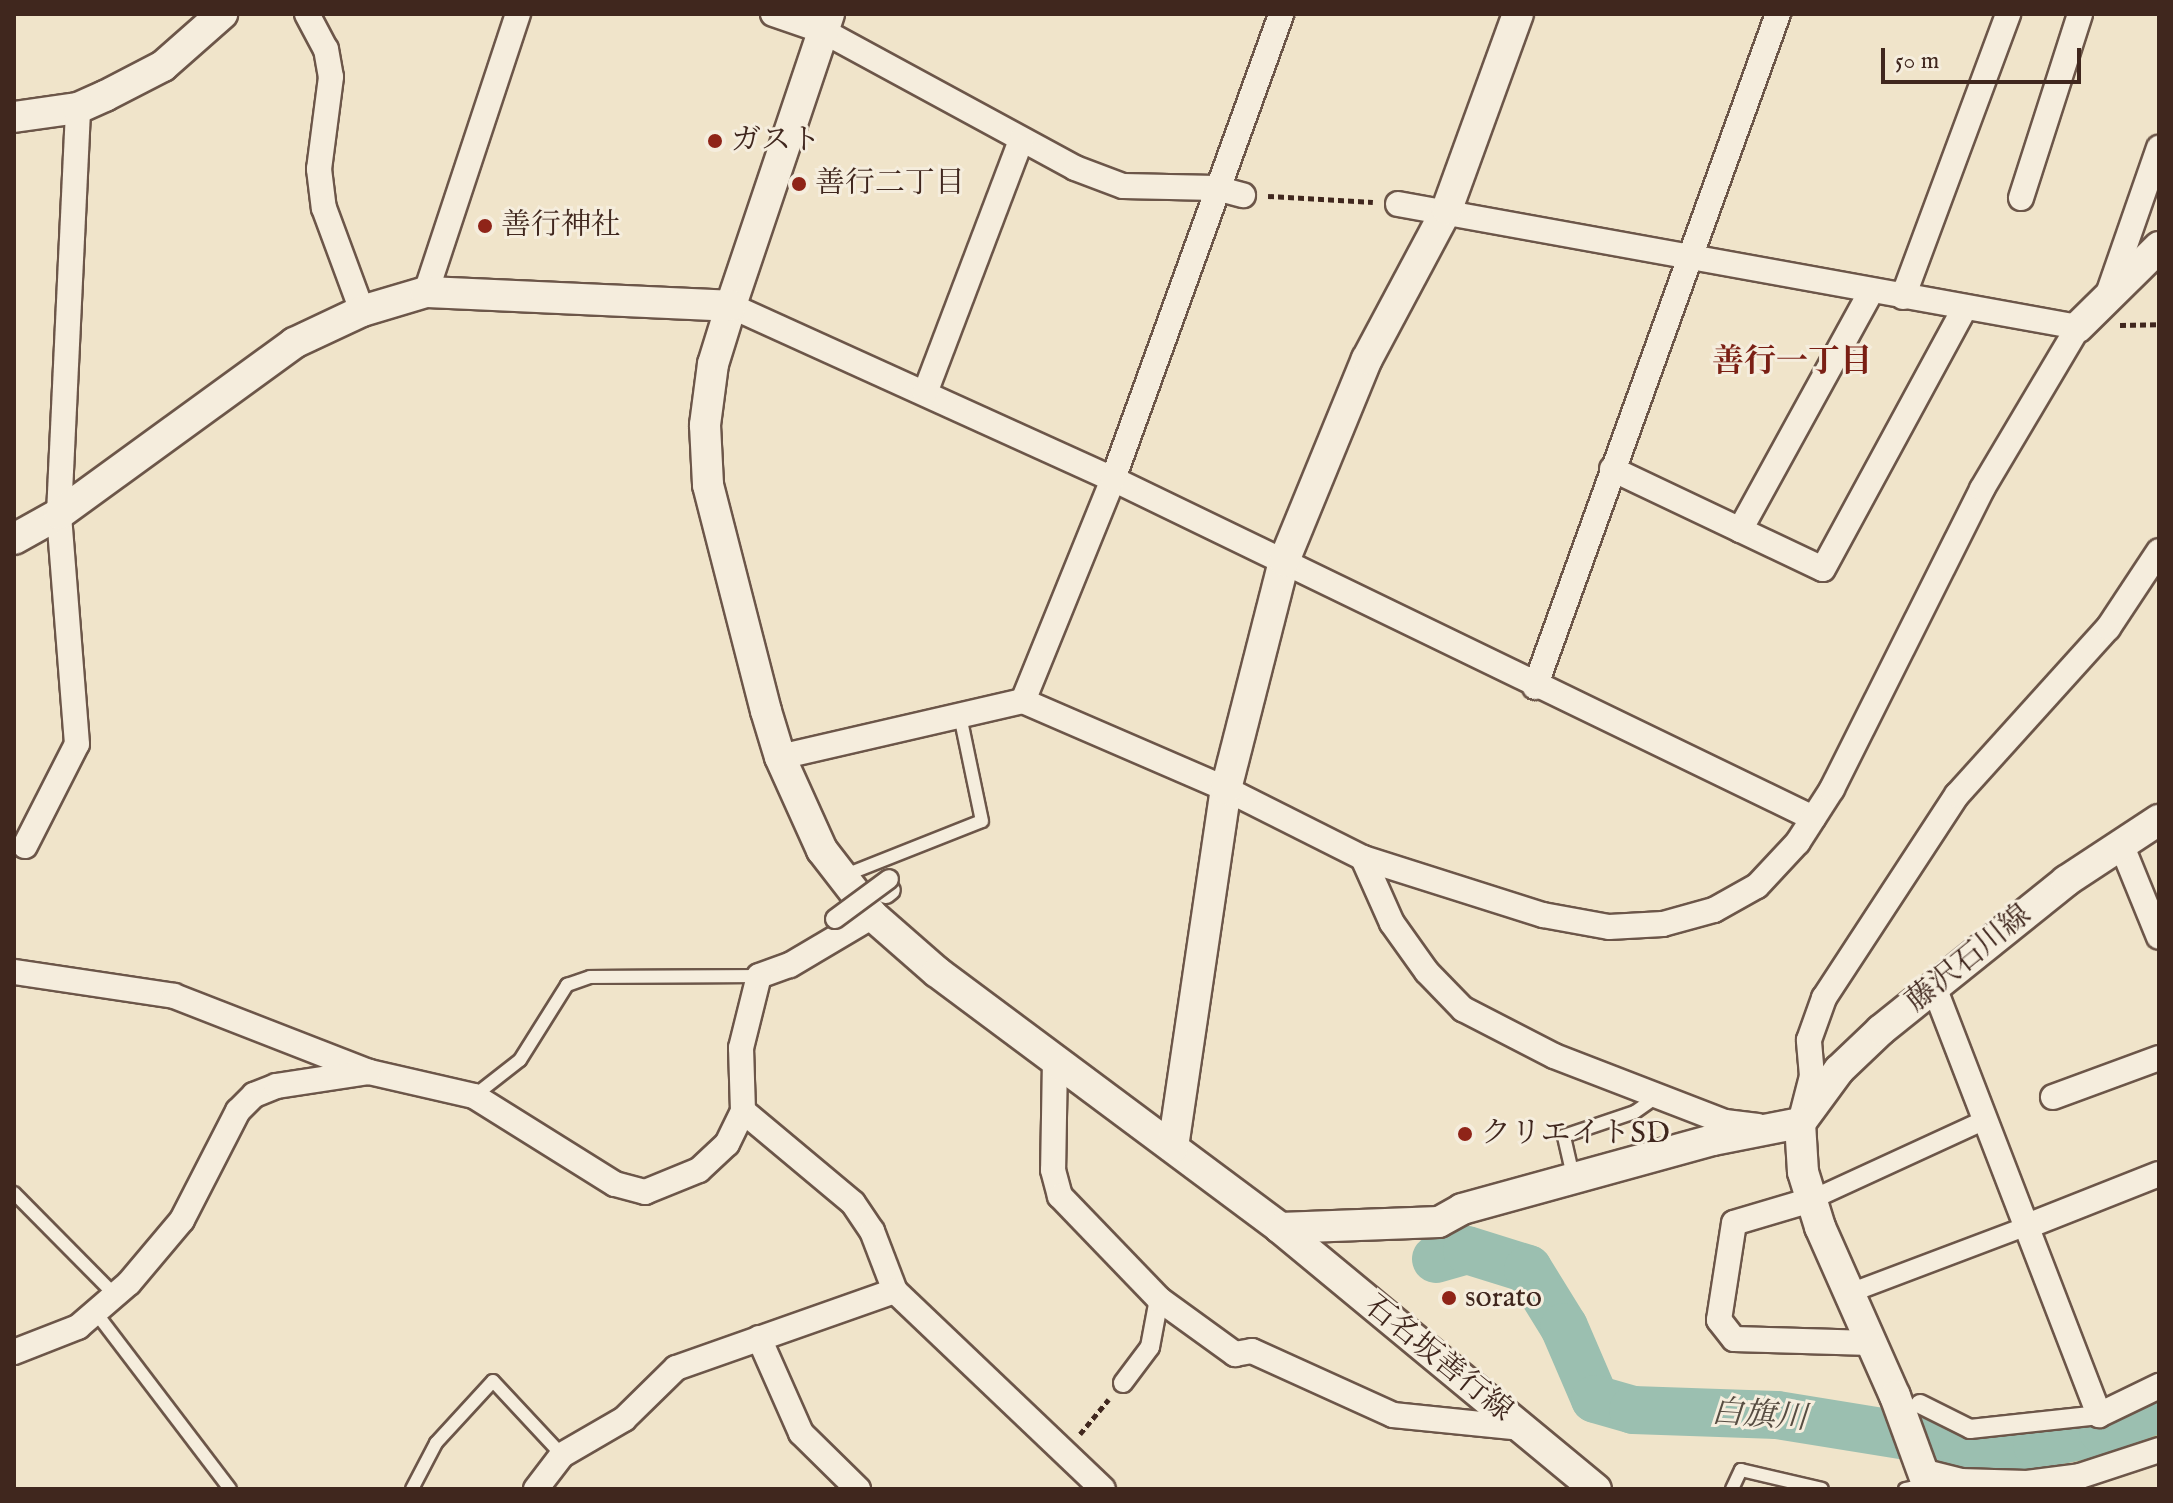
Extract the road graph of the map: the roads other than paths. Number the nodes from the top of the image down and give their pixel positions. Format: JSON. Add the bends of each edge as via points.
{"nodes":[{"id":1,"x":222,"y":14,"type":"edge"},
{"id":2,"x":307,"y":14,"type":"edge"},
{"id":3,"x":518,"y":14,"type":"edge"},
{"id":4,"x":773,"y":14,"type":"edge"},
{"id":5,"x":1281,"y":14,"type":"edge"},
{"id":6,"x":1518,"y":14,"type":"edge"},
{"id":7,"x":1778,"y":14,"type":"edge"},
{"id":8,"x":2008,"y":14,"type":"edge"},
{"id":9,"x":2080,"y":14,"type":"edge"},
{"id":10,"x":826,"y":22,"type":"edge"},
{"id":11,"x":78,"y":108,"type":"junction"},
{"id":12,"x":14,"y":117,"type":"edge"},
{"id":13,"x":1021,"y":140,"type":"junction"},
{"id":14,"x":2159,"y":148,"type":"edge"},
{"id":15,"x":1216,"y":188,"type":"junction"},
{"id":16,"x":1243,"y":195,"type":"road end"},
{"id":17,"x":2021,"y":198,"type":"dead end"},
{"id":18,"x":1398,"y":204,"type":"road end"},
{"id":19,"x":1447,"y":209,"type":"junction"},
{"id":20,"x":2159,"y":247,"type":"edge"},
{"id":21,"x":1690,"y":253,"type":"junction"},
{"id":22,"x":426,"y":292,"type":"junction"},
{"id":23,"x":1871,"y":292,"type":"junction"},
{"id":24,"x":1903,"y":297,"type":"junction"},
{"id":25,"x":731,"y":306,"type":"junction"},
{"id":26,"x":2103,"y":307,"type":"junction"},
{"id":27,"x":1965,"y":308,"type":"junction"},
{"id":28,"x":362,"y":311,"type":"junction"},
{"id":29,"x":2078,"y":327,"type":"junction"},
{"id":30,"x":925,"y":393,"type":"junction"},
{"id":31,"x":1612,"y":469,"type":"junction"},
{"id":32,"x":1113,"y":479,"type":"junction"},
{"id":33,"x":59,"y":514,"type":"junction"},
{"id":34,"x":1740,"y":530,"type":"junction"},
{"id":35,"x":14,"y":539,"type":"edge"},
{"id":36,"x":2159,"y":551,"type":"edge"},
{"id":37,"x":1284,"y":561,"type":"junction"},
{"id":38,"x":1535,"y":687,"type":"junction"},
{"id":39,"x":1023,"y":701,"type":"junction"},
{"id":40,"x":960,"y":716,"type":"junction"},
{"id":41,"x":780,"y":757,"type":"junction"},
{"id":42,"x":1226,"y":789,"type":"junction"},
{"id":43,"x":1813,"y":818,"type":"junction"},
{"id":44,"x":2159,"y":820,"type":"edge"},
{"id":45,"x":2121,"y":844,"type":"junction"},
{"id":46,"x":25,"y":846,"type":"dead end"},
{"id":47,"x":1363,"y":858,"type":"junction"},
{"id":48,"x":843,"y":876,"type":"junction"},
{"id":49,"x":885,"y":895,"type":"junction"},
{"id":50,"x":835,"y":919,"type":"dead end"},
{"id":51,"x":2159,"y":937,"type":"edge"},
{"id":52,"x":14,"y":972,"type":"edge"},
{"id":53,"x":759,"y":976,"type":"junction"},
{"id":54,"x":1934,"y":987,"type":"junction"},
{"id":55,"x":2159,"y":1058,"type":"edge"},
{"id":56,"x":1055,"y":1060,"type":"junction"},
{"id":57,"x":369,"y":1072,"type":"junction"},
{"id":58,"x":474,"y":1096,"type":"junction"},
{"id":59,"x":1658,"y":1096,"type":"junction"},
{"id":60,"x":2053,"y":1097,"type":"dead end"},
{"id":61,"x":743,"y":1111,"type":"junction"},
{"id":62,"x":1985,"y":1120,"type":"junction"},
{"id":63,"x":1794,"y":1124,"type":"junction"},
{"id":64,"x":1173,"y":1147,"type":"junction"},
{"id":65,"x":1571,"y":1167,"type":"dead end"},
{"id":66,"x":2159,"y":1174,"type":"edge"},
{"id":67,"x":14,"y":1193,"type":"edge"},
{"id":68,"x":1811,"y":1200,"type":"junction"},
{"id":69,"x":2025,"y":1227,"type":"junction"},
{"id":70,"x":1280,"y":1228,"type":"junction"},
{"id":71,"x":895,"y":1291,"type":"junction"},
{"id":72,"x":1850,"y":1293,"type":"junction"},
{"id":73,"x":115,"y":1295,"type":"junction"},
{"id":74,"x":1159,"y":1299,"type":"junction"},
{"id":75,"x":96,"y":1313,"type":"junction"},
{"id":76,"x":759,"y":1338,"type":"junction"},
{"id":77,"x":1871,"y":1343,"type":"junction"},
{"id":78,"x":14,"y":1352,"type":"edge"},
{"id":79,"x":1123,"y":1383,"type":"road end"},
{"id":80,"x":2159,"y":1386,"type":"edge"},
{"id":81,"x":2099,"y":1415,"type":"junction"},
{"id":82,"x":1914,"y":1416,"type":"junction"},
{"id":83,"x":1522,"y":1428,"type":"junction"},
{"id":84,"x":2159,"y":1450,"type":"edge"},
{"id":85,"x":562,"y":1455,"type":"junction"},
{"id":86,"x":1922,"y":1484,"type":"edge"},
{"id":87,"x":230,"y":1489,"type":"edge"},
{"id":88,"x":412,"y":1489,"type":"edge"},
{"id":89,"x":536,"y":1489,"type":"edge"},
{"id":90,"x":858,"y":1489,"type":"edge"},
{"id":91,"x":1103,"y":1489,"type":"edge"},
{"id":92,"x":1596,"y":1489,"type":"edge"},
{"id":93,"x":1732,"y":1489,"type":"edge"},
{"id":94,"x":1822,"y":1489,"type":"edge"}],
"edges":[{"from":1,"to":11,"type":"street","via":[[163,66]]},
{"from":2,"to":28,"type":"street","via":[[326,49],[331,77],[319,169],[324,208]]},
{"from":3,"to":22,"type":"street"},
{"from":4,"to":10,"type":"street"},
{"from":5,"to":15,"type":"street"},
{"from":6,"to":19,"type":"street"},
{"from":7,"to":21,"type":"street"},
{"from":8,"to":24,"type":"street"},
{"from":9,"to":17,"type":"street"},
{"from":10,"to":13,"type":"street"},
{"from":10,"to":25,"type":"street","name":"石名坂善行線"},
{"from":11,"to":12,"type":"street"},
{"from":11,"to":33,"type":"street"},
{"from":13,"to":15,"type":"street","via":[[1123,186]]},
{"from":13,"to":30,"type":"street"},
{"from":14,"to":26,"type":"street"},
{"from":15,"to":16,"type":"street"},
{"from":15,"to":32,"type":"street"},
{"from":18,"to":19,"type":"street"},
{"from":19,"to":21,"type":"street"},
{"from":19,"to":37,"type":"street","via":[[1367,359]]},
{"from":20,"to":26,"type":"street"},
{"from":21,"to":23,"type":"street"},
{"from":21,"to":31,"type":"street"},
{"from":22,"to":25,"type":"street"},
{"from":22,"to":28,"type":"street"},
{"from":23,"to":24,"type":"street"},
{"from":23,"to":34,"type":"street"},
{"from":24,"to":27,"type":"street"},
{"from":25,"to":30,"type":"street"},
{"from":25,"to":41,"type":"street","name":"石名坂善行線","via":[[713,364],[705,425],[708,485]]},
{"from":26,"to":29,"type":"street"},
{"from":27,"to":29,"type":"street"},
{"from":27,"to":34,"type":"street","via":[[1823,569]]},
{"from":28,"to":33,"type":"street","via":[[294,343]]},
{"from":29,"to":43,"type":"street","via":[[1982,489]]},
{"from":30,"to":32,"type":"street"},
{"from":31,"to":34,"type":"street"},
{"from":31,"to":38,"type":"street"},
{"from":32,"to":37,"type":"street"},
{"from":32,"to":39,"type":"street"},
{"from":33,"to":35,"type":"street"},
{"from":33,"to":46,"type":"street","via":[[77,744]]},
{"from":36,"to":63,"type":"street","via":[[2108,628],[1957,795],[1824,998],[1809,1040],[1812,1076]]},
{"from":37,"to":38,"type":"street"},
{"from":37,"to":42,"type":"street"},
{"from":38,"to":43,"type":"street"},
{"from":39,"to":40,"type":"street"},
{"from":39,"to":42,"type":"street"},
{"from":40,"to":41,"type":"street"},
{"from":40,"to":48,"type":"lane","via":[[982,821]]},
{"from":41,"to":48,"type":"street","name":"石名坂善行線","via":[[822,850]]},
{"from":42,"to":47,"type":"street"},
{"from":42,"to":64,"type":"street"},
{"from":43,"to":47,"type":"street","via":[[1757,886],[1714,910],[1663,924],[1609,927],[1543,915]]},
{"from":44,"to":45,"type":"street","name":"藤沢石川線"},
{"from":45,"to":51,"type":"street"},
{"from":45,"to":54,"type":"street","name":"藤沢石川線","via":[[2066,881]]},
{"from":47,"to":59,"type":"street","via":[[1392,923],[1427,972],[1463,1009],[1554,1056]]},
{"from":48,"to":49,"type":"street","name":"石名坂善行線"},
{"from":49,"to":50,"type":"street","bridge":true},
{"from":49,"to":53,"type":"street","via":[[790,965]]},
{"from":49,"to":56,"type":"street","name":"石名坂善行線","via":[[937,972]]},
{"from":52,"to":57,"type":"street","via":[[174,996]]},
{"from":53,"to":58,"type":"lane","via":[[614,975],[567,985],[520,1060]]},
{"from":53,"to":61,"type":"street","via":[[743,1033]]},
{"from":54,"to":62,"type":"street"},
{"from":54,"to":63,"type":"street","name":"藤沢石川線","via":[[1839,1070]]},
{"from":55,"to":60,"type":"street"},
{"from":56,"to":64,"type":"street","name":"石名坂善行線"},
{"from":56,"to":74,"type":"street","via":[[1053,1170],[1060,1196]]},
{"from":57,"to":58,"type":"street"},
{"from":57,"to":73,"type":"street","via":[[276,1086],[254,1095],[232,1121],[182,1220]]},
{"from":58,"to":61,"type":"street","via":[[615,1184],[645,1192],[699,1170],[727,1144]]},
{"from":59,"to":63,"type":"street","via":[[1725,1122]]},
{"from":59,"to":65,"type":"lane","via":[[1635,1112],[1564,1136]]},
{"from":61,"to":71,"type":"street","via":[[853,1203],[872,1231]]},
{"from":62,"to":68,"type":"street"},
{"from":62,"to":69,"type":"street"},
{"from":63,"to":68,"type":"street"},
{"from":63,"to":70,"type":"street","via":[[1713,1140],[1462,1209],[1439,1222]]},
{"from":64,"to":70,"type":"street","name":"石名坂善行線"},
{"from":66,"to":69,"type":"street"},
{"from":67,"to":73,"type":"lane"},
{"from":68,"to":72,"type":"street"},
{"from":68,"to":77,"type":"street","via":[[1734,1223],[1719,1320],[1734,1339]]},
{"from":69,"to":72,"type":"street"},
{"from":69,"to":81,"type":"street"},
{"from":70,"to":83,"type":"street","name":"石名坂善行線"},
{"from":71,"to":76,"type":"street"},
{"from":71,"to":91,"type":"street"},
{"from":72,"to":77,"type":"street"},
{"from":73,"to":75,"type":"street"},
{"from":74,"to":79,"type":"street","via":[[1150,1347]]},
{"from":74,"to":83,"type":"street","via":[[1235,1354],[1252,1351],[1393,1415]]},
{"from":75,"to":78,"type":"street","via":[[78,1327]]},
{"from":75,"to":87,"type":"lane"},
{"from":76,"to":85,"type":"street","via":[[676,1368],[624,1419]]},
{"from":76,"to":90,"type":"street","via":[[801,1433]]},
{"from":77,"to":82,"type":"street"},
{"from":80,"to":81,"type":"street"},
{"from":81,"to":82,"type":"street","via":[[1970,1429]]},
{"from":82,"to":86,"type":"street"},
{"from":83,"to":92,"type":"street","name":"石名坂善行線"},
{"from":84,"to":86,"type":"street","via":[[2080,1476],[2027,1483]]},
{"from":85,"to":88,"type":"lane","via":[[493,1381],[436,1443]]},
{"from":85,"to":89,"type":"street"},
{"from":93,"to":94,"type":"lane","via":[[1741,1470]]}]}
